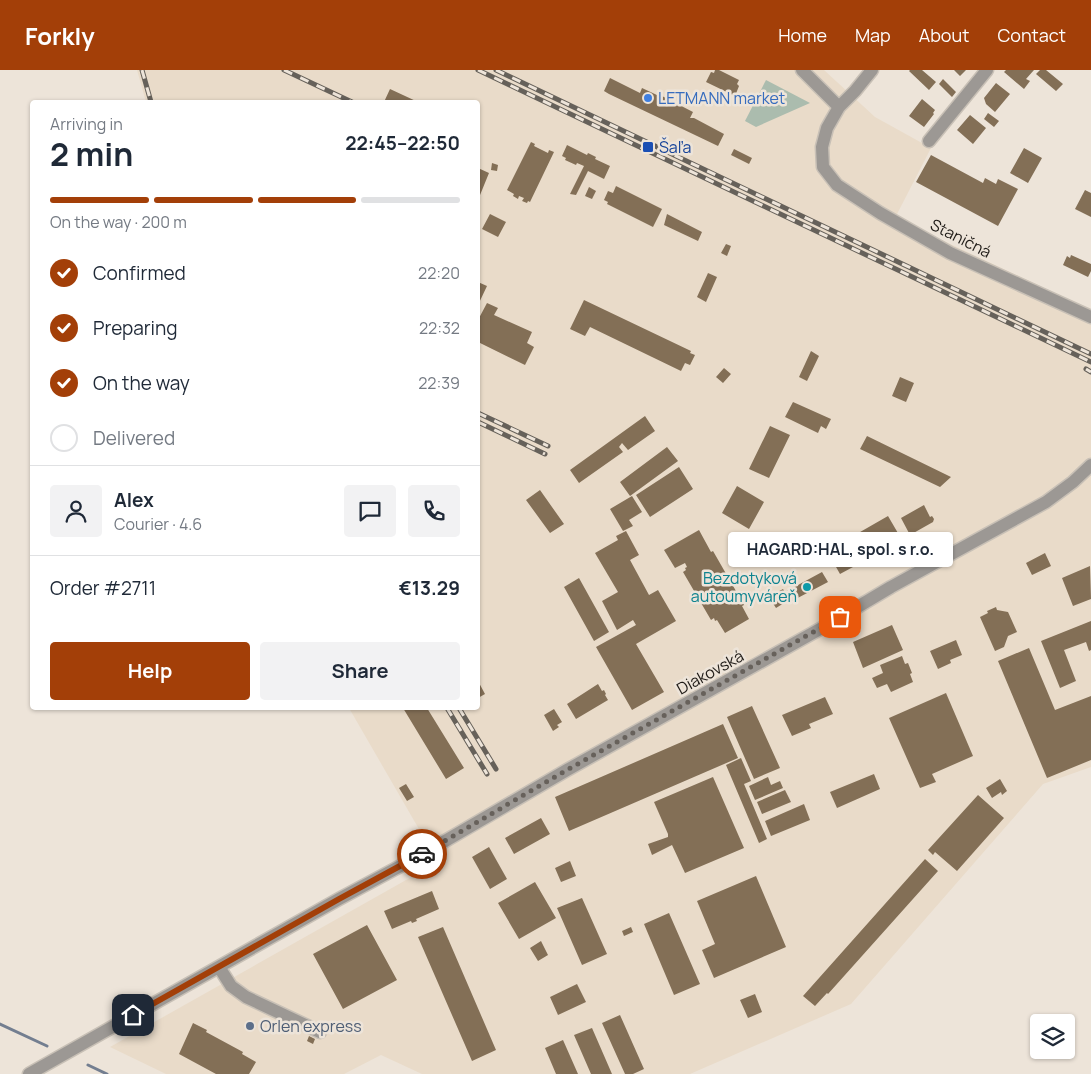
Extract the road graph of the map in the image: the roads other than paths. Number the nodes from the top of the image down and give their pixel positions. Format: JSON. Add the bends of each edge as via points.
{"nodes":[{"id":1,"x":802,"y":70,"type":"edge"},
{"id":2,"x":872,"y":70,"type":"edge"},
{"id":3,"x":987,"y":70,"type":"edge"},
{"id":4,"x":839,"y":107,"type":"junction"},
{"id":5,"x":929,"y":141,"type":"dead end"},
{"id":6,"x":1091,"y":317,"type":"edge"},
{"id":7,"x":1091,"y":465,"type":"edge"},
{"id":8,"x":219,"y":967,"type":"junction"},
{"id":9,"x":320,"y":1032,"type":"dead end"},
{"id":10,"x":29,"y":1074,"type":"edge"}],
"edges":[{"from":1,"to":4,"type":"street"},
{"from":2,"to":4,"type":"street"},
{"from":3,"to":5,"type":"street"},
{"from":4,"to":6,"type":"street","name":"Staničná","via":[[827,128],[822,147],[823,166],[837,185],[950,253]]},
{"from":7,"to":8,"type":"street","name":"Diakovská","via":[[1046,502]]},
{"from":8,"to":9,"type":"street","via":[[231,986],[246,998]]},
{"from":8,"to":10,"type":"street","name":"Diakovská"}]}
